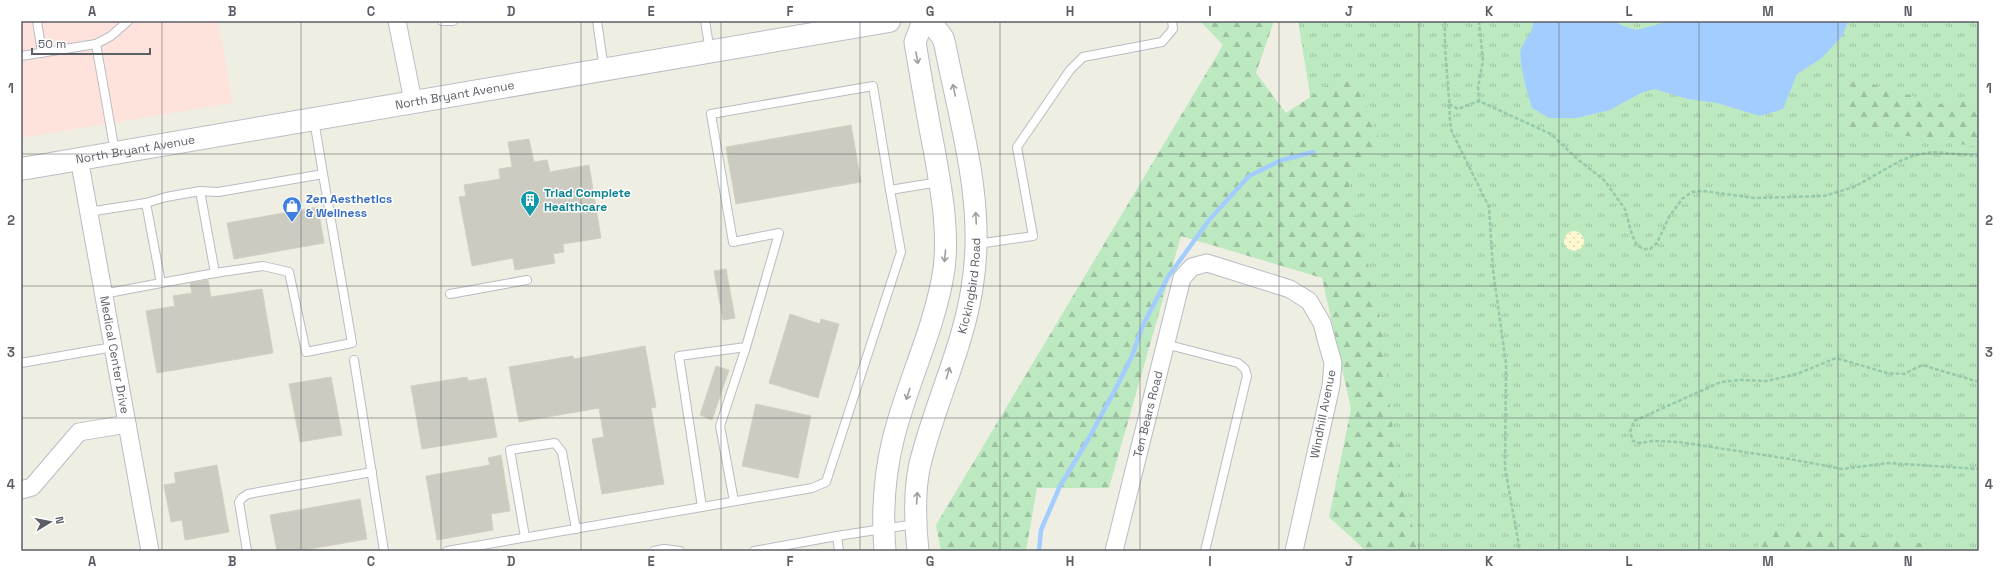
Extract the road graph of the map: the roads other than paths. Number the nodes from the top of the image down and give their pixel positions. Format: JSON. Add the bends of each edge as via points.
{"nodes":[{"id":1,"x":37,"y":21,"type":"edge"},
{"id":2,"x":128,"y":21,"type":"edge"},
{"id":3,"x":397,"y":21,"type":"edge"},
{"id":4,"x":442,"y":21,"type":"edge"},
{"id":5,"x":453,"y":21,"type":"edge"},
{"id":6,"x":597,"y":21,"type":"edge"},
{"id":7,"x":704,"y":21,"type":"edge"},
{"id":8,"x":889,"y":21,"type":"edge"},
{"id":9,"x":923,"y":21,"type":"edge"},
{"id":10,"x":930,"y":21,"type":"edge"},
{"id":11,"x":1172,"y":21,"type":"edge"},
{"id":12,"x":96,"y":44,"type":"junction"},
{"id":13,"x":710,"y":52,"type":"junction"},
{"id":14,"x":42,"y":53,"type":"junction"},
{"id":15,"x":21,"y":56,"type":"edge"},
{"id":16,"x":604,"y":69,"type":"junction"},
{"id":17,"x":413,"y":101,"type":"junction"},
{"id":18,"x":313,"y":118,"type":"junction"},
{"id":19,"x":116,"y":153,"type":"junction"},
{"id":20,"x":79,"y":158,"type":"junction"},
{"id":21,"x":21,"y":169,"type":"edge"},
{"id":22,"x":323,"y":174,"type":"junction"},
{"id":23,"x":940,"y":182,"type":"junction"},
{"id":24,"x":200,"y":190,"type":"junction"},
{"id":25,"x":890,"y":190,"type":"junction"},
{"id":26,"x":146,"y":203,"type":"junction"},
{"id":27,"x":88,"y":212,"type":"junction"},
{"id":28,"x":977,"y":244,"type":"junction"},
{"id":29,"x":216,"y":273,"type":"junction"},
{"id":30,"x":1182,"y":278,"type":"joint"},
{"id":31,"x":527,"y":280,"type":"dead end"},
{"id":32,"x":161,"y":283,"type":"junction"},
{"id":33,"x":103,"y":294,"type":"junction"},
{"id":34,"x":450,"y":294,"type":"dead end"},
{"id":35,"x":1165,"y":344,"type":"junction"},
{"id":36,"x":113,"y":347,"type":"junction"},
{"id":37,"x":746,"y":347,"type":"junction"},
{"id":38,"x":354,"y":360,"type":"dead end"},
{"id":39,"x":21,"y":363,"type":"edge"},
{"id":40,"x":127,"y":424,"type":"junction"},
{"id":41,"x":372,"y":472,"type":"junction"},
{"id":42,"x":21,"y":490,"type":"edge"},
{"id":43,"x":734,"y":501,"type":"junction"},
{"id":44,"x":702,"y":507,"type":"junction"},
{"id":45,"x":915,"y":524,"type":"junction"},
{"id":46,"x":576,"y":529,"type":"junction"},
{"id":47,"x":883,"y":529,"type":"junction"},
{"id":48,"x":837,"y":536,"type":"junction"},
{"id":49,"x":525,"y":537,"type":"junction"},
{"id":50,"x":766,"y":550,"type":"edge"},
{"id":51,"x":150,"y":551,"type":"edge"},
{"id":52,"x":247,"y":551,"type":"edge"},
{"id":53,"x":384,"y":551,"type":"edge"},
{"id":54,"x":447,"y":551,"type":"edge"},
{"id":55,"x":654,"y":551,"type":"edge"},
{"id":56,"x":680,"y":551,"type":"edge"},
{"id":57,"x":754,"y":551,"type":"edge"},
{"id":58,"x":839,"y":551,"type":"edge"},
{"id":59,"x":885,"y":551,"type":"edge"},
{"id":60,"x":918,"y":551,"type":"edge"},
{"id":61,"x":1114,"y":551,"type":"edge"},
{"id":62,"x":1205,"y":551,"type":"edge"},
{"id":63,"x":1294,"y":551,"type":"edge"}],
"edges":[{"from":1,"to":14,"type":"lane"},
{"from":2,"to":12,"type":"lane","via":[[111,36]]},
{"from":3,"to":17,"type":"street"},
{"from":4,"to":5,"type":"lane"},
{"from":6,"to":16,"type":"lane"},
{"from":7,"to":13,"type":"lane"},
{"from":8,"to":13,"type":"main road","name":"North Bryant Avenue","via":[[809,31]]},
{"from":9,"to":23,"type":"street","one_way":true,"via":[[915,42]]},
{"from":28,"to":10,"type":"street","name":"Kickingbird Road","one_way":true,"via":[[976,204],[943,38]]},
{"from":11,"to":28,"type":"lane","via":[[1173,29],[1162,42],[1083,57],[1070,70],[1017,147],[1033,236]]},
{"from":12,"to":14,"type":"lane"},
{"from":12,"to":19,"type":"lane"},
{"from":13,"to":16,"type":"main road","name":"North Bryant Avenue"},
{"from":14,"to":15,"type":"lane"},
{"from":16,"to":17,"type":"main road","name":"North Bryant Avenue"},
{"from":17,"to":18,"type":"main road","name":"North Bryant Avenue"},
{"from":18,"to":19,"type":"main road","name":"North Bryant Avenue"},
{"from":18,"to":22,"type":"lane"},
{"from":19,"to":20,"type":"main road","name":"North Bryant Avenue"},
{"from":20,"to":21,"type":"main road","name":"North Bryant Avenue"},
{"from":20,"to":27,"type":"street","name":"Medical Center Drive"},
{"from":22,"to":24,"type":"lane","via":[[218,192]]},
{"from":22,"to":29,"type":"lane","via":[[352,343],[306,352],[289,272],[263,266]]},
{"from":23,"to":25,"type":"lane"},
{"from":23,"to":47,"type":"street","one_way":true,"via":[[945,223],[944,269],[937,306],[893,440],[883,497]]},
{"from":24,"to":26,"type":"lane","via":[[166,196]]},
{"from":24,"to":29,"type":"lane"},
{"from":25,"to":37,"type":"lane","via":[[873,86],[711,114],[733,242],[779,233]]},
{"from":25,"to":43,"type":"lane","via":[[901,252],[826,482],[812,488]]},
{"from":26,"to":27,"type":"lane"},
{"from":26,"to":32,"type":"lane"},
{"from":27,"to":33,"type":"street","name":"Medical Center Drive"},
{"from":45,"to":28,"type":"street","name":"Kickingbird Road","one_way":true,"via":[[920,465],[966,314]]},
{"from":29,"to":32,"type":"lane"},
{"from":30,"to":35,"type":"street","name":"Ten Bears Road"},
{"from":30,"to":63,"type":"street","name":"Windhill Avenue","via":[[1192,267],[1207,263],[1290,289],[1309,301],[1322,323],[1333,364],[1332,386]]},
{"from":31,"to":34,"type":"lane"},
{"from":32,"to":33,"type":"lane"},
{"from":33,"to":36,"type":"street","name":"Medical Center Drive"},
{"from":35,"to":61,"type":"street","name":"Ten Bears Road"},
{"from":35,"to":62,"type":"lane","via":[[1238,363],[1245,369],[1247,376]]},
{"from":36,"to":39,"type":"lane"},
{"from":36,"to":40,"type":"street","name":"Medical Center Drive"},
{"from":37,"to":43,"type":"lane","via":[[720,426]]},
{"from":37,"to":44,"type":"lane","via":[[679,356]]},
{"from":38,"to":41,"type":"lane"},
{"from":40,"to":42,"type":"street","via":[[78,432],[32,487]]},
{"from":40,"to":51,"type":"street","name":"Medical Center Drive"},
{"from":41,"to":52,"type":"lane","via":[[248,494],[239,502]]},
{"from":41,"to":53,"type":"lane"},
{"from":43,"to":44,"type":"lane"},
{"from":44,"to":46,"type":"lane"},
{"from":45,"to":47,"type":"lane"},
{"from":45,"to":60,"type":"street","name":"Kickingbird Road"},
{"from":46,"to":49,"type":"lane"},
{"from":46,"to":49,"type":"lane","via":[[562,452],[555,443],[510,450]]},
{"from":47,"to":48,"type":"lane"},
{"from":47,"to":59,"type":"street"},
{"from":48,"to":50,"type":"lane"},
{"from":48,"to":58,"type":"lane"},
{"from":49,"to":54,"type":"lane"},
{"from":50,"to":57,"type":"lane"},
{"from":55,"to":56,"type":"lane"}]}
